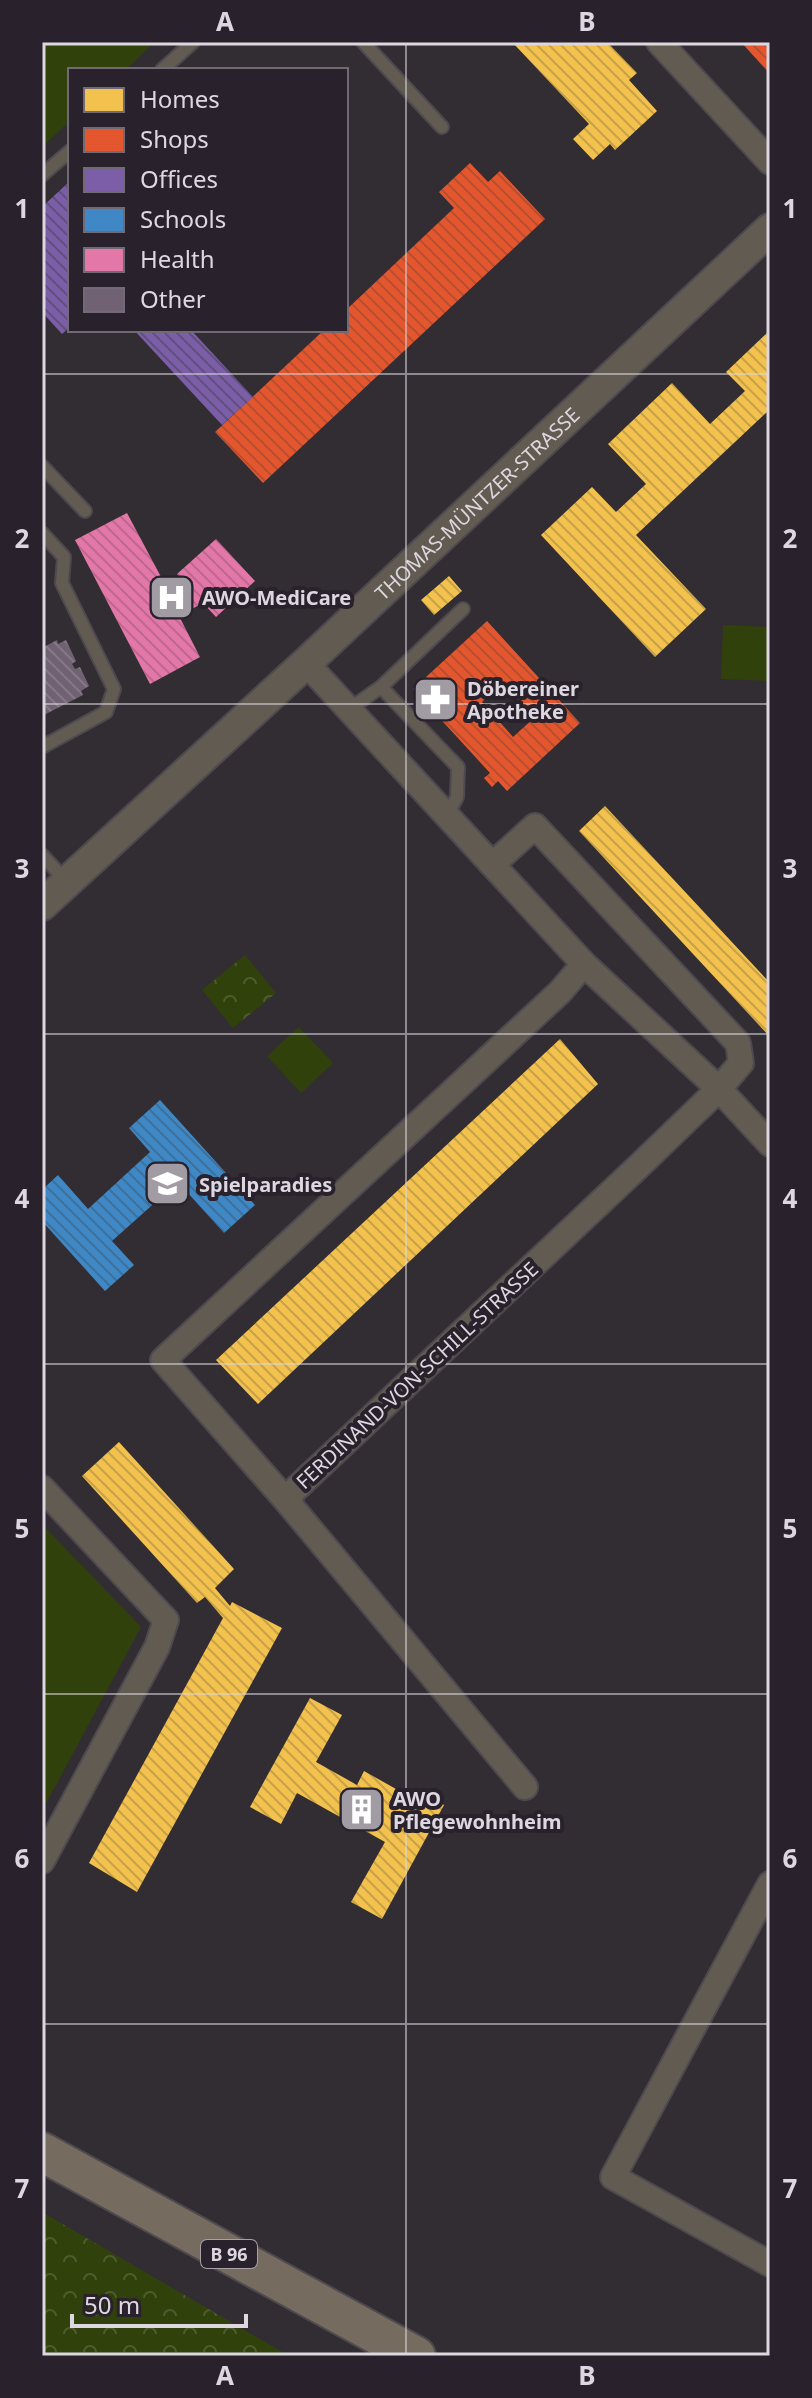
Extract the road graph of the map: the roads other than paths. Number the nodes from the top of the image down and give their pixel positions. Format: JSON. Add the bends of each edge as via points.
{"nodes":[{"id":1,"x":193,"y":42,"type":"edge"},
{"id":2,"x":363,"y":42,"type":"edge"},
{"id":3,"x":659,"y":42,"type":"edge"},
{"id":4,"x":164,"y":68,"type":"edge"},
{"id":5,"x":442,"y":127,"type":"dead end"},
{"id":6,"x":68,"y":153,"type":"edge"},
{"id":7,"x":770,"y":162,"type":"edge"},
{"id":8,"x":42,"y":175,"type":"edge"},
{"id":9,"x":770,"y":229,"type":"edge"},
{"id":10,"x":42,"y":466,"type":"edge"},
{"id":11,"x":85,"y":511,"type":"dead end"},
{"id":12,"x":42,"y":533,"type":"edge"},
{"id":13,"x":463,"y":609,"type":"dead end"},
{"id":14,"x":306,"y":663,"type":"junction"},
{"id":15,"x":381,"y":687,"type":"junction"},
{"id":16,"x":348,"y":710,"type":"junction"},
{"id":17,"x":42,"y":747,"type":"edge"},
{"id":18,"x":447,"y":815,"type":"junction"},
{"id":19,"x":42,"y":855,"type":"edge"},
{"id":20,"x":493,"y":864,"type":"junction"},
{"id":21,"x":67,"y":882,"type":"junction"},
{"id":22,"x":42,"y":905,"type":"edge"},
{"id":23,"x":584,"y":964,"type":"junction"},
{"id":24,"x":719,"y":1089,"type":"junction"},
{"id":25,"x":770,"y":1144,"type":"edge"},
{"id":26,"x":42,"y":1488,"type":"edge"},
{"id":27,"x":285,"y":1499,"type":"junction"},
{"id":28,"x":525,"y":1787,"type":"dead end"},
{"id":29,"x":42,"y":1861,"type":"edge"},
{"id":30,"x":770,"y":1884,"type":"edge"},
{"id":31,"x":42,"y":2152,"type":"edge"},
{"id":32,"x":770,"y":2264,"type":"edge"},
{"id":33,"x":416,"y":2356,"type":"edge"}],
"edges":[{"from":1,"to":4,"type":"lane"},
{"from":2,"to":5,"type":"lane"},
{"from":3,"to":7,"type":"street"},
{"from":6,"to":8,"type":"lane"},
{"from":9,"to":14,"type":"street","name":"THOMAS-MÜNTZER-STRASSE"},
{"from":10,"to":11,"type":"lane"},
{"from":12,"to":17,"type":"lane","via":[[64,557],[62,583],[114,689],[106,712]]},
{"from":13,"to":15,"type":"lane"},
{"from":14,"to":16,"type":"street"},
{"from":14,"to":21,"type":"street","name":"THOMAS-MÜNTZER-STRASSE"},
{"from":15,"to":16,"type":"lane"},
{"from":15,"to":18,"type":"lane","via":[[458,767],[457,797]]},
{"from":16,"to":18,"type":"street"},
{"from":18,"to":20,"type":"street"},
{"from":19,"to":21,"type":"lane"},
{"from":20,"to":23,"type":"street"},
{"from":20,"to":24,"type":"street","name":"FERDINAND-VON-SCHILL-STRASSE","via":[[535,826],[738,1043],[741,1063]]},
{"from":21,"to":22,"type":"street","name":"THOMAS-MÜNTZER-STRASSE"},
{"from":23,"to":24,"type":"street"},
{"from":23,"to":27,"type":"street","name":"FERDINAND-VON-SCHILL-STRASSE","via":[[163,1360]]},
{"from":24,"to":25,"type":"street"},
{"from":24,"to":27,"type":"street","name":"FERDINAND-VON-SCHILL-STRASSE"},
{"from":26,"to":29,"type":"street","via":[[166,1620],[157,1647]]},
{"from":27,"to":28,"type":"street"},
{"from":30,"to":32,"type":"street","via":[[613,2177]]},
{"from":31,"to":33,"type":"main road","number":"B 96"}]}
